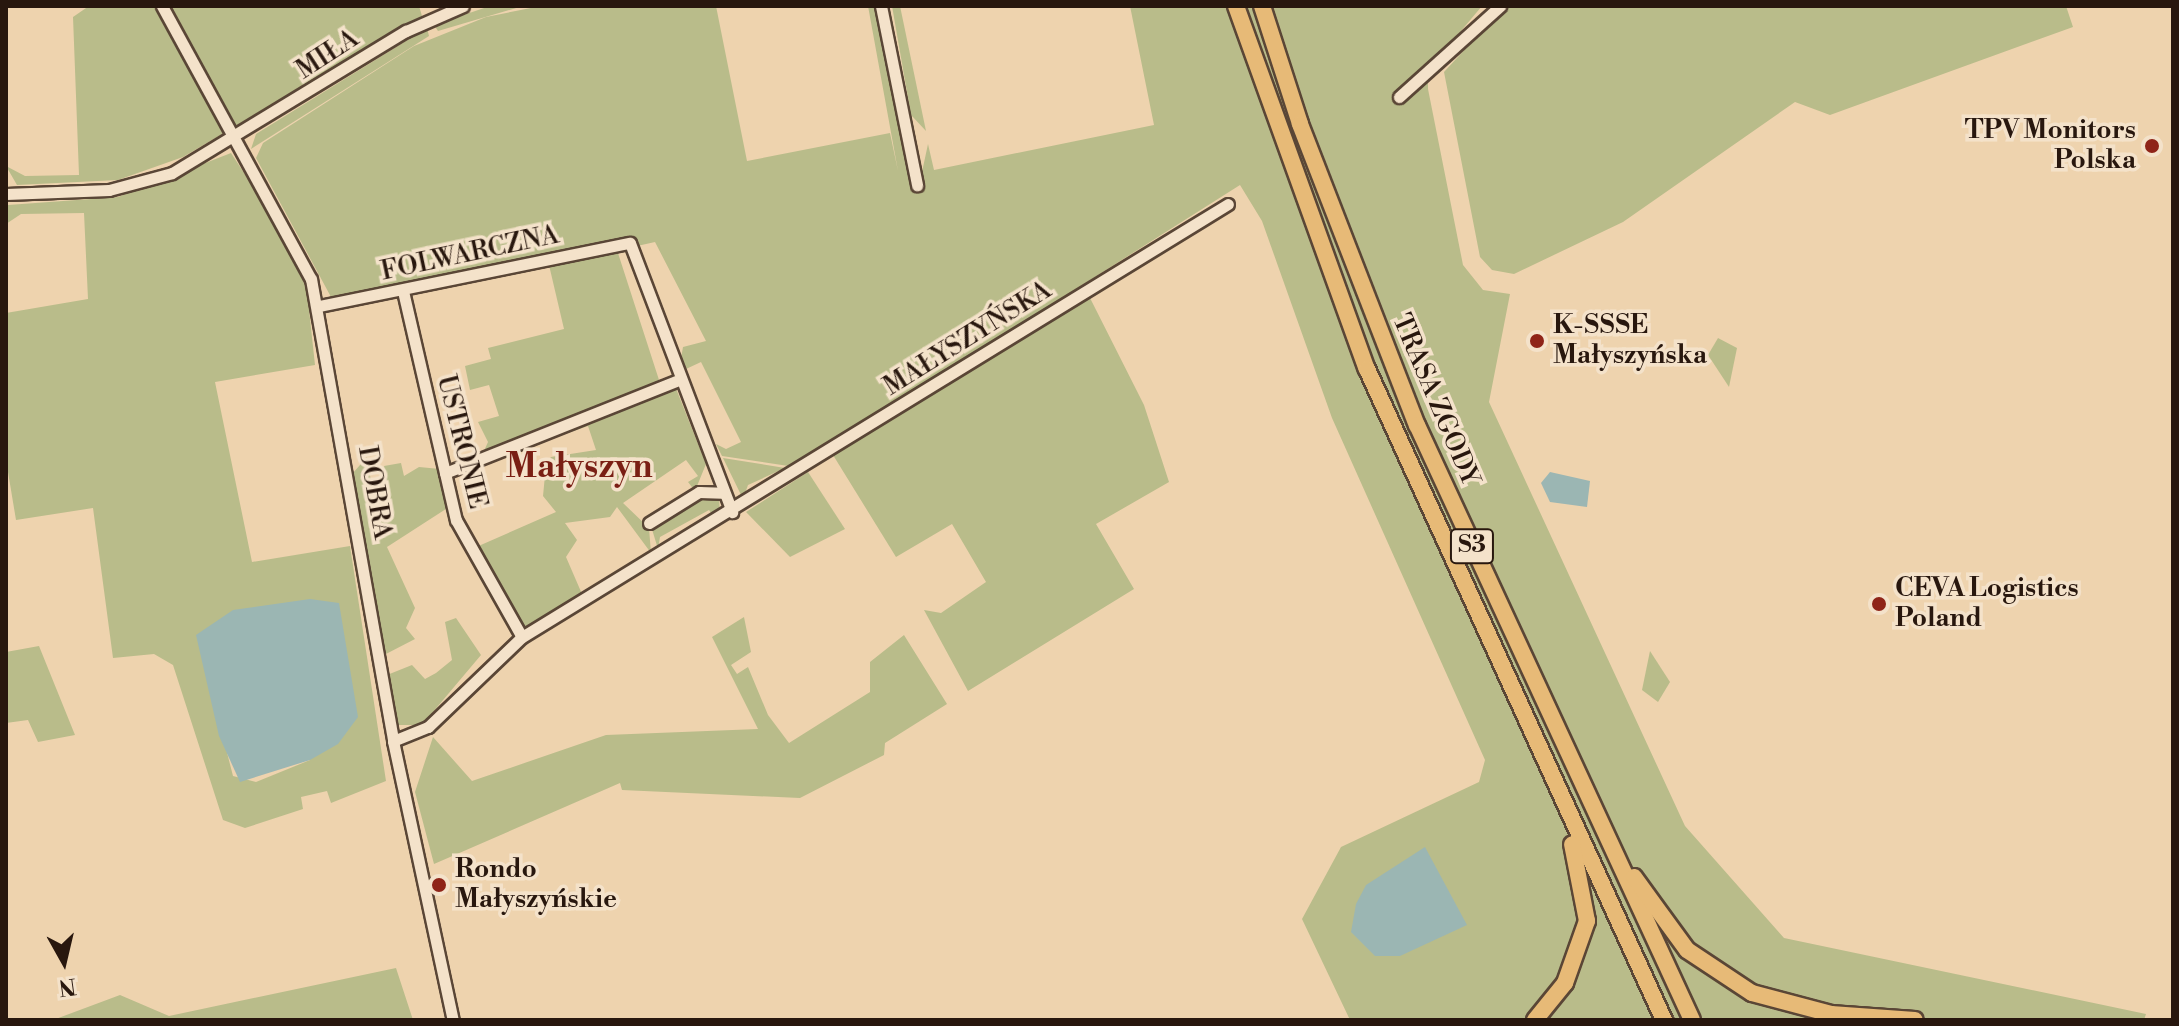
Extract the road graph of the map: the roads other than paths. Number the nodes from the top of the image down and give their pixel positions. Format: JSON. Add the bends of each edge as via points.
{"nodes":[{"id":1,"x":162,"y":6,"type":"edge"},
{"id":2,"x":463,"y":6,"type":"edge"},
{"id":3,"x":881,"y":6,"type":"edge"},
{"id":4,"x":1236,"y":6,"type":"edge"},
{"id":5,"x":1262,"y":6,"type":"edge"},
{"id":6,"x":1500,"y":6,"type":"edge"},
{"id":7,"x":442,"y":10,"type":"edge"},
{"id":8,"x":1399,"y":97,"type":"dead end"},
{"id":9,"x":238,"y":138,"type":"junction"},
{"id":10,"x":917,"y":185,"type":"dead end"},
{"id":11,"x":6,"y":194,"type":"edge"},
{"id":12,"x":1228,"y":204,"type":"dead end"},
{"id":13,"x":403,"y":291,"type":"junction"},
{"id":14,"x":319,"y":306,"type":"junction"},
{"id":15,"x":676,"y":381,"type":"junction"},
{"id":16,"x":445,"y":473,"type":"junction"},
{"id":17,"x":722,"y":493,"type":"junction"},
{"id":18,"x":732,"y":512,"type":"junction"},
{"id":19,"x":649,"y":523,"type":"dead end"},
{"id":20,"x":522,"y":637,"type":"junction"},
{"id":21,"x":393,"y":741,"type":"junction"},
{"id":22,"x":1549,"y":774,"type":"junction"},
{"id":23,"x":1599,"y":822,"type":"junction"},
{"id":24,"x":453,"y":1020,"type":"edge"},
{"id":25,"x":1535,"y":1020,"type":"edge"},
{"id":26,"x":1664,"y":1020,"type":"edge"},
{"id":27,"x":1692,"y":1020,"type":"edge"},
{"id":28,"x":1915,"y":1020,"type":"edge"}],
"edges":[{"from":1,"to":9,"type":"street","name":"DOBRA"},
{"from":2,"to":7,"type":"street","name":"MIŁA"},
{"from":3,"to":10,"type":"street"},
{"from":4,"to":22,"type":"highway","name":"TRASA ZGODY","number":"S3","via":[[1367,369]]},
{"from":5,"to":23,"type":"highway","name":"TRASA ZGODY","number":"S3","via":[[1391,361]]},
{"from":6,"to":8,"type":"street"},
{"from":7,"to":9,"type":"street","name":"MIŁA"},
{"from":9,"to":11,"type":"street","name":"MIŁA","via":[[132,186]]},
{"from":9,"to":14,"type":"street","name":"DOBRA","via":[[296,241]]},
{"from":12,"to":18,"type":"street","name":"MAŁYSZYŃSKA"},
{"from":13,"to":14,"type":"street","name":"FOLWARCZNA"},
{"from":13,"to":15,"type":"street","name":"FOLWARCZNA","via":[[630,243]]},
{"from":13,"to":16,"type":"street","name":"USTRONIE"},
{"from":14,"to":21,"type":"street","name":"DOBRA"},
{"from":15,"to":16,"type":"street"},
{"from":15,"to":17,"type":"street"},
{"from":16,"to":20,"type":"street","name":"USTRONIE","via":[[456,520]]},
{"from":17,"to":18,"type":"street"},
{"from":17,"to":19,"type":"street","via":[[699,492]]},
{"from":18,"to":20,"type":"street","name":"MAŁYSZYŃSKA"},
{"from":20,"to":21,"type":"street","name":"MAŁYSZYŃSKA","via":[[428,727]]},
{"from":21,"to":24,"type":"street","name":"DOBRA"},
{"from":22,"to":25,"type":"highway","via":[[1578,862],[1587,921],[1565,983]]},
{"from":22,"to":26,"type":"highway","name":"TRASA ZGODY","number":"S3"},
{"from":23,"to":27,"type":"highway","name":"TRASA ZGODY","number":"S3"},
{"from":23,"to":28,"type":"highway","via":[[1666,924],[1726,980],[1785,1005]]}]}
